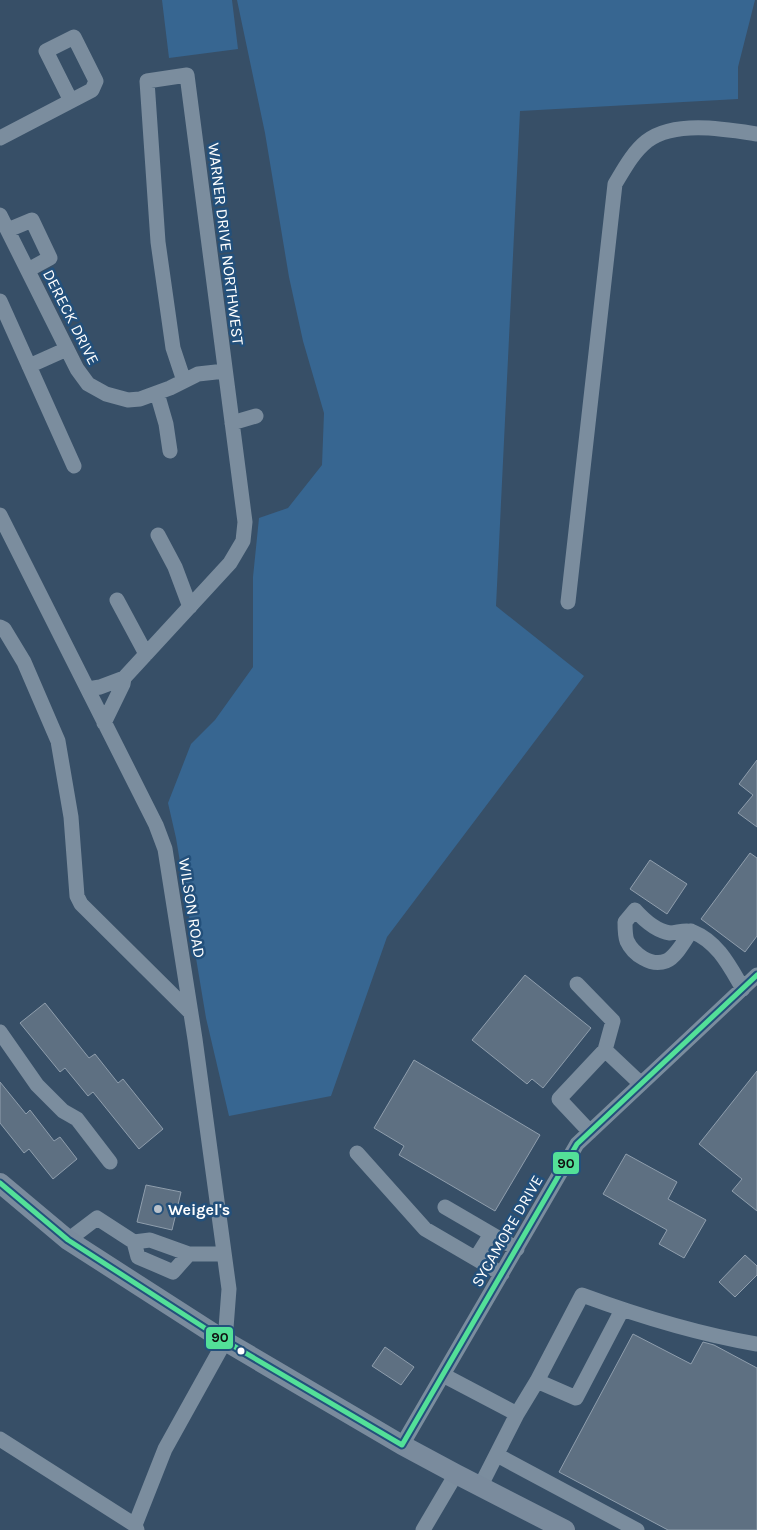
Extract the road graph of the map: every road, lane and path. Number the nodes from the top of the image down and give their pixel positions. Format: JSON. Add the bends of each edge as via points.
{"nodes":[{"id":1,"x":71,"y":101,"type":"dead end"},
{"id":2,"x":757,"y":134,"type":"edge"},
{"id":3,"x":0,"y":138,"type":"edge"},
{"id":4,"x":0,"y":215,"type":"edge"},
{"id":5,"x":8,"y":230,"type":"junction"},
{"id":6,"x":28,"y":270,"type":"junction"},
{"id":7,"x":0,"y":301,"type":"edge"},
{"id":8,"x":67,"y":349,"type":"junction"},
{"id":9,"x":29,"y":366,"type":"junction"},
{"id":10,"x":225,"y":371,"type":"junction"},
{"id":11,"x":184,"y":381,"type":"junction"},
{"id":12,"x":157,"y":393,"type":"junction"},
{"id":13,"x":256,"y":416,"type":"dead end"},
{"id":14,"x":232,"y":423,"type":"junction"},
{"id":15,"x":170,"y":451,"type":"dead end"},
{"id":16,"x":74,"y":466,"type":"dead end"},
{"id":17,"x":0,"y":515,"type":"edge"},
{"id":18,"x":158,"y":535,"type":"dead end"},
{"id":19,"x":116,"y":600,"type":"dead end"},
{"id":20,"x":568,"y":602,"type":"dead end"},
{"id":21,"x":190,"y":607,"type":"junction"},
{"id":22,"x":0,"y":627,"type":"edge"},
{"id":23,"x":146,"y":654,"type":"junction"},
{"id":24,"x":124,"y":678,"type":"junction"},
{"id":25,"x":88,"y":689,"type":"junction"},
{"id":26,"x":104,"y":723,"type":"junction"},
{"id":27,"x":691,"y":931,"type":"dead end"},
{"id":28,"x":757,"y":975,"type":"edge"},
{"id":29,"x":577,"y":984,"type":"dead end"},
{"id":30,"x":743,"y":988,"type":"junction"},
{"id":31,"x":191,"y":1013,"type":"junction"},
{"id":32,"x":0,"y":1032,"type":"edge"},
{"id":33,"x":605,"y":1050,"type":"junction"},
{"id":34,"x":641,"y":1084,"type":"junction"},
{"id":35,"x":590,"y":1132,"type":"junction"},
{"id":36,"x":357,"y":1153,"type":"dead end"},
{"id":37,"x":110,"y":1162,"type":"dead end"},
{"id":38,"x":0,"y":1183,"type":"edge"},
{"id":39,"x":445,"y":1207,"type":"dead end"},
{"id":40,"x":491,"y":1234,"type":"junction"},
{"id":41,"x":68,"y":1240,"type":"junction"},
{"id":42,"x":134,"y":1242,"type":"junction"},
{"id":43,"x":517,"y":1249,"type":"junction"},
{"id":44,"x":189,"y":1254,"type":"junction"},
{"id":45,"x":224,"y":1254,"type":"junction"},
{"id":46,"x":476,"y":1258,"type":"junction"},
{"id":47,"x":502,"y":1274,"type":"junction"},
{"id":48,"x":622,"y":1310,"type":"junction"},
{"id":49,"x":225,"y":1341,"type":"junction"},
{"id":50,"x":757,"y":1344,"type":"edge"},
{"id":51,"x":443,"y":1375,"type":"junction"},
{"id":52,"x":537,"y":1381,"type":"junction"},
{"id":53,"x":517,"y":1414,"type":"junction"},
{"id":54,"x":0,"y":1439,"type":"edge"},
{"id":55,"x":402,"y":1445,"type":"junction"},
{"id":56,"x":497,"y":1455,"type":"junction"},
{"id":57,"x":456,"y":1474,"type":"junction"},
{"id":58,"x":480,"y":1487,"type":"junction"},
{"id":59,"x":136,"y":1528,"type":"edge"},
{"id":60,"x":423,"y":1530,"type":"edge"},
{"id":61,"x":565,"y":1530,"type":"edge"},
{"id":62,"x":637,"y":1530,"type":"edge"}],
"edges":[{"from":1,"to":3,"type":"street"},
{"from":2,"to":20,"type":"street","via":[[717,127],[667,130],[647,141],[630,159],[615,184]]},
{"from":4,"to":5,"type":"street","name":"DERECK DRIVE"},
{"from":5,"to":6,"type":"street","name":"DERECK DRIVE"},
{"from":5,"to":6,"type":"street","via":[[32,220],[50,258]]},
{"from":6,"to":8,"type":"street","name":"DERECK DRIVE"},
{"from":7,"to":9,"type":"street"},
{"from":8,"to":9,"type":"street"},
{"from":8,"to":12,"type":"street","name":"DERECK DRIVE","via":[[76,369],[88,384],[106,394],[128,400]]},
{"from":9,"to":16,"type":"street"},
{"from":10,"to":11,"type":"street","name":"DERECK DRIVE","via":[[198,374]]},
{"from":10,"to":11,"type":"street","name":"WARNER DRIVE NORTHWEST","via":[[187,74],[147,81],[158,242],[172,348]]},
{"from":10,"to":14,"type":"street","name":"WARNER DRIVE NORTHWEST"},
{"from":11,"to":12,"type":"street","name":"DERECK DRIVE"},
{"from":12,"to":15,"type":"street"},
{"from":13,"to":14,"type":"street"},
{"from":14,"to":21,"type":"street","name":"WARNER DRIVE NORTHWEST","via":[[245,522],[243,541],[230,563]]},
{"from":17,"to":25,"type":"street","name":"WILSON ROAD"},
{"from":18,"to":21,"type":"street","via":[[175,567]]},
{"from":19,"to":23,"type":"street"},
{"from":21,"to":23,"type":"street","name":"WARNER DRIVE NORTHWEST"},
{"from":22,"to":31,"type":"street","via":[[24,662],[58,741],[71,817],[77,896],[81,904]]},
{"from":23,"to":24,"type":"street","name":"WARNER DRIVE NORTHWEST"},
{"from":24,"to":25,"type":"street","name":"WARNER DRIVE NORTHWEST"},
{"from":24,"to":26,"type":"street"},
{"from":25,"to":26,"type":"street","name":"WILSON ROAD"},
{"from":26,"to":31,"type":"street","name":"WILSON ROAD","via":[[156,825],[164,849]]},
{"from":27,"to":30,"type":"street","via":[[712,942]]},
{"from":28,"to":30,"type":"street","name":"SYCAMORE DRIVE"},
{"from":29,"to":33,"type":"street","via":[[613,1021]]},
{"from":30,"to":34,"type":"street","name":"SYCAMORE DRIVE"},
{"from":31,"to":45,"type":"street","name":"WILSON ROAD"},
{"from":32,"to":37,"type":"street","via":[[37,1085],[63,1111],[77,1119]]},
{"from":33,"to":34,"type":"street"},
{"from":33,"to":35,"type":"street","via":[[559,1099]]},
{"from":34,"to":35,"type":"street","name":"SYCAMORE DRIVE"},
{"from":35,"to":43,"type":"street","name":"SYCAMORE DRIVE","via":[[577,1144]]},
{"from":36,"to":46,"type":"street","via":[[425,1229]]},
{"from":38,"to":41,"type":"main road"},
{"from":39,"to":40,"type":"street"},
{"from":40,"to":43,"type":"street"},
{"from":40,"to":46,"type":"street"},
{"from":41,"to":42,"type":"street","via":[[97,1218]]},
{"from":41,"to":49,"type":"main road"},
{"from":42,"to":44,"type":"street","via":[[150,1240]]},
{"from":42,"to":44,"type":"street","via":[[138,1257],[173,1272]]},
{"from":43,"to":47,"type":"street","name":"SYCAMORE DRIVE"},
{"from":44,"to":45,"type":"street"},
{"from":45,"to":49,"type":"street","name":"WILSON ROAD","via":[[229,1289]]},
{"from":46,"to":47,"type":"street"},
{"from":47,"to":51,"type":"street","name":"SYCAMORE DRIVE"},
{"from":48,"to":50,"type":"street"},
{"from":48,"to":52,"type":"street","via":[[582,1295]]},
{"from":48,"to":52,"type":"street","via":[[576,1398]]},
{"from":49,"to":55,"type":"main road"},
{"from":49,"to":59,"type":"street","via":[[165,1449]]},
{"from":51,"to":53,"type":"street"},
{"from":51,"to":55,"type":"street","name":"SYCAMORE DRIVE"},
{"from":52,"to":53,"type":"street"},
{"from":53,"to":56,"type":"street"},
{"from":54,"to":59,"type":"street"},
{"from":55,"to":57,"type":"main road"},
{"from":56,"to":58,"type":"street"},
{"from":56,"to":62,"type":"street"},
{"from":57,"to":58,"type":"main road"},
{"from":57,"to":60,"type":"street"},
{"from":58,"to":61,"type":"main road"}]}
